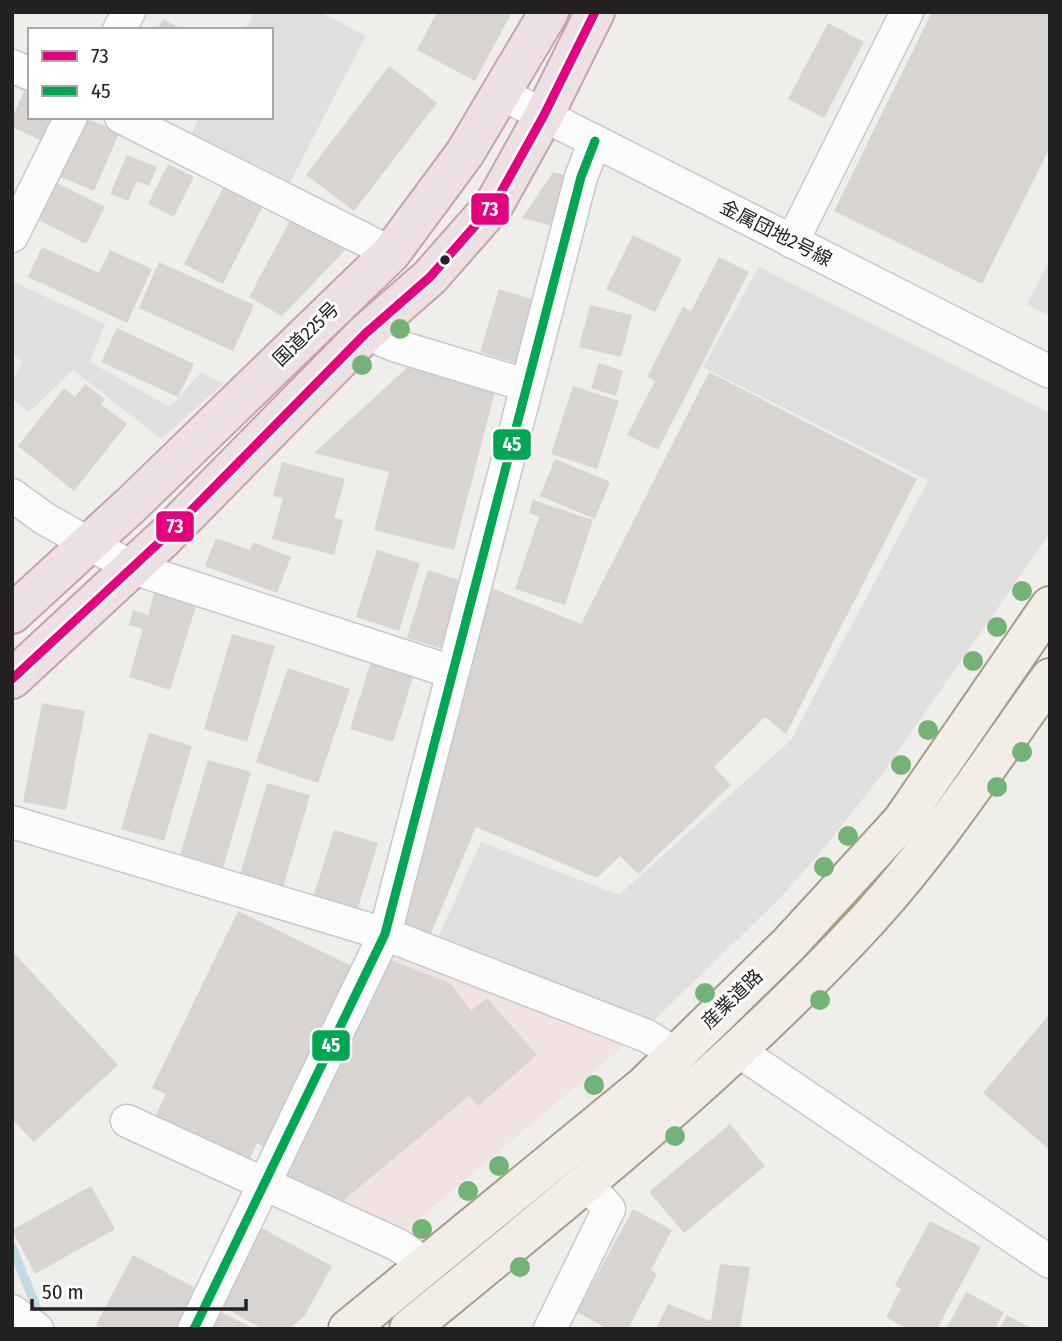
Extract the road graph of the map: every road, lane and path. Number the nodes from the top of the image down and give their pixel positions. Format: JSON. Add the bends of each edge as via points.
{"nodes":[{"id":1,"x":129,"y":12,"type":"edge"},
{"id":2,"x":549,"y":12,"type":"edge"},
{"id":3,"x":595,"y":12,"type":"edge"},
{"id":4,"x":907,"y":12,"type":"edge"},
{"id":5,"x":120,"y":28,"type":"edge"},
{"id":6,"x":12,"y":66,"type":"edge"},
{"id":7,"x":28,"y":73,"type":"edge"},
{"id":8,"x":502,"y":94,"type":"junction"},
{"id":9,"x":544,"y":115,"type":"junction"},
{"id":10,"x":70,"y":119,"type":"edge"},
{"id":11,"x":125,"y":119,"type":"edge"},
{"id":12,"x":595,"y":141,"type":"junction"},
{"id":13,"x":12,"y":236,"type":"edge"},
{"id":14,"x":792,"y":242,"type":"junction"},
{"id":15,"x":391,"y":253,"type":"junction"},
{"id":16,"x":366,"y":333,"type":"junction"},
{"id":17,"x":1050,"y":372,"type":"edge"},
{"id":18,"x":526,"y":385,"type":"junction"},
{"id":19,"x":12,"y":495,"type":"edge"},
{"id":20,"x":89,"y":543,"type":"junction"},
{"id":21,"x":133,"y":568,"type":"junction"},
{"id":22,"x":1050,"y":606,"type":"edge"},
{"id":23,"x":12,"y":614,"type":"edge"},
{"id":24,"x":452,"y":671,"type":"junction"},
{"id":25,"x":1050,"y":678,"type":"edge"},
{"id":26,"x":12,"y":679,"type":"edge"},
{"id":27,"x":12,"y":822,"type":"edge"},
{"id":28,"x":385,"y":934,"type":"junction"},
{"id":29,"x":737,"y":1050,"type":"junction"},
{"id":30,"x":676,"y":1054,"type":"junction"},
{"id":31,"x":127,"y":1121,"type":"dead end"},
{"id":32,"x":586,"y":1183,"type":"junction"},
{"id":33,"x":264,"y":1185,"type":"junction"},
{"id":34,"x":1050,"y":1262,"type":"edge"},
{"id":35,"x":424,"y":1264,"type":"junction"},
{"id":36,"x":12,"y":1311,"type":"edge"},
{"id":37,"x":37,"y":1329,"type":"edge"},
{"id":38,"x":194,"y":1329,"type":"edge"},
{"id":39,"x":348,"y":1329,"type":"edge"},
{"id":40,"x":409,"y":1329,"type":"edge"},
{"id":41,"x":550,"y":1329,"type":"edge"}],
"edges":[{"from":1,"to":5,"type":"street"},
{"from":2,"to":8,"type":"highway","name":"国道225号"},
{"from":3,"to":9,"type":"highway"},
{"from":4,"to":14,"type":"street"},
{"from":6,"to":7,"type":"street"},
{"from":8,"to":9,"type":"street","name":"金属団地2号線"},
{"from":8,"to":15,"type":"highway","name":"国道225号","via":[[466,153]]},
{"from":9,"to":12,"type":"street","name":"金属団地2号線"},
{"from":9,"to":16,"type":"highway","via":[[495,203],[430,277]]},
{"from":10,"to":13,"type":"street"},
{"from":11,"to":15,"type":"street"},
{"from":12,"to":14,"type":"street","name":"金属団地2号線"},
{"from":12,"to":18,"type":"street","via":[[583,169]]},
{"from":14,"to":17,"type":"street","name":"金属団地2号線"},
{"from":15,"to":20,"type":"highway","name":"国道225号"},
{"from":16,"to":18,"type":"street"},
{"from":16,"to":21,"type":"highway"},
{"from":18,"to":24,"type":"street"},
{"from":19,"to":20,"type":"street"},
{"from":20,"to":21,"type":"street"},
{"from":20,"to":23,"type":"highway","name":"国道225号"},
{"from":21,"to":24,"type":"street"},
{"from":21,"to":26,"type":"highway"},
{"from":22,"to":30,"type":"main road","name":"産業道路","via":[[902,821],[789,944]]},
{"from":24,"to":28,"type":"street"},
{"from":25,"to":29,"type":"main road","name":"産業道路","via":[[918,863],[860,928]]},
{"from":27,"to":28,"type":"street"},
{"from":28,"to":30,"type":"street","via":[[647,1036]]},
{"from":28,"to":33,"type":"street"},
{"from":29,"to":32,"type":"main road","name":"産業道路"},
{"from":29,"to":34,"type":"street"},
{"from":30,"to":35,"type":"main road","name":"産業道路","via":[[644,1086]]},
{"from":31,"to":33,"type":"street"},
{"from":32,"to":40,"type":"main road","name":"産業道路"},
{"from":32,"to":41,"type":"street","via":[[609,1209]]},
{"from":33,"to":35,"type":"street","via":[[398,1245]]},
{"from":33,"to":38,"type":"street"},
{"from":35,"to":39,"type":"main road","name":"産業道路"},
{"from":36,"to":37,"type":"street"}]}
